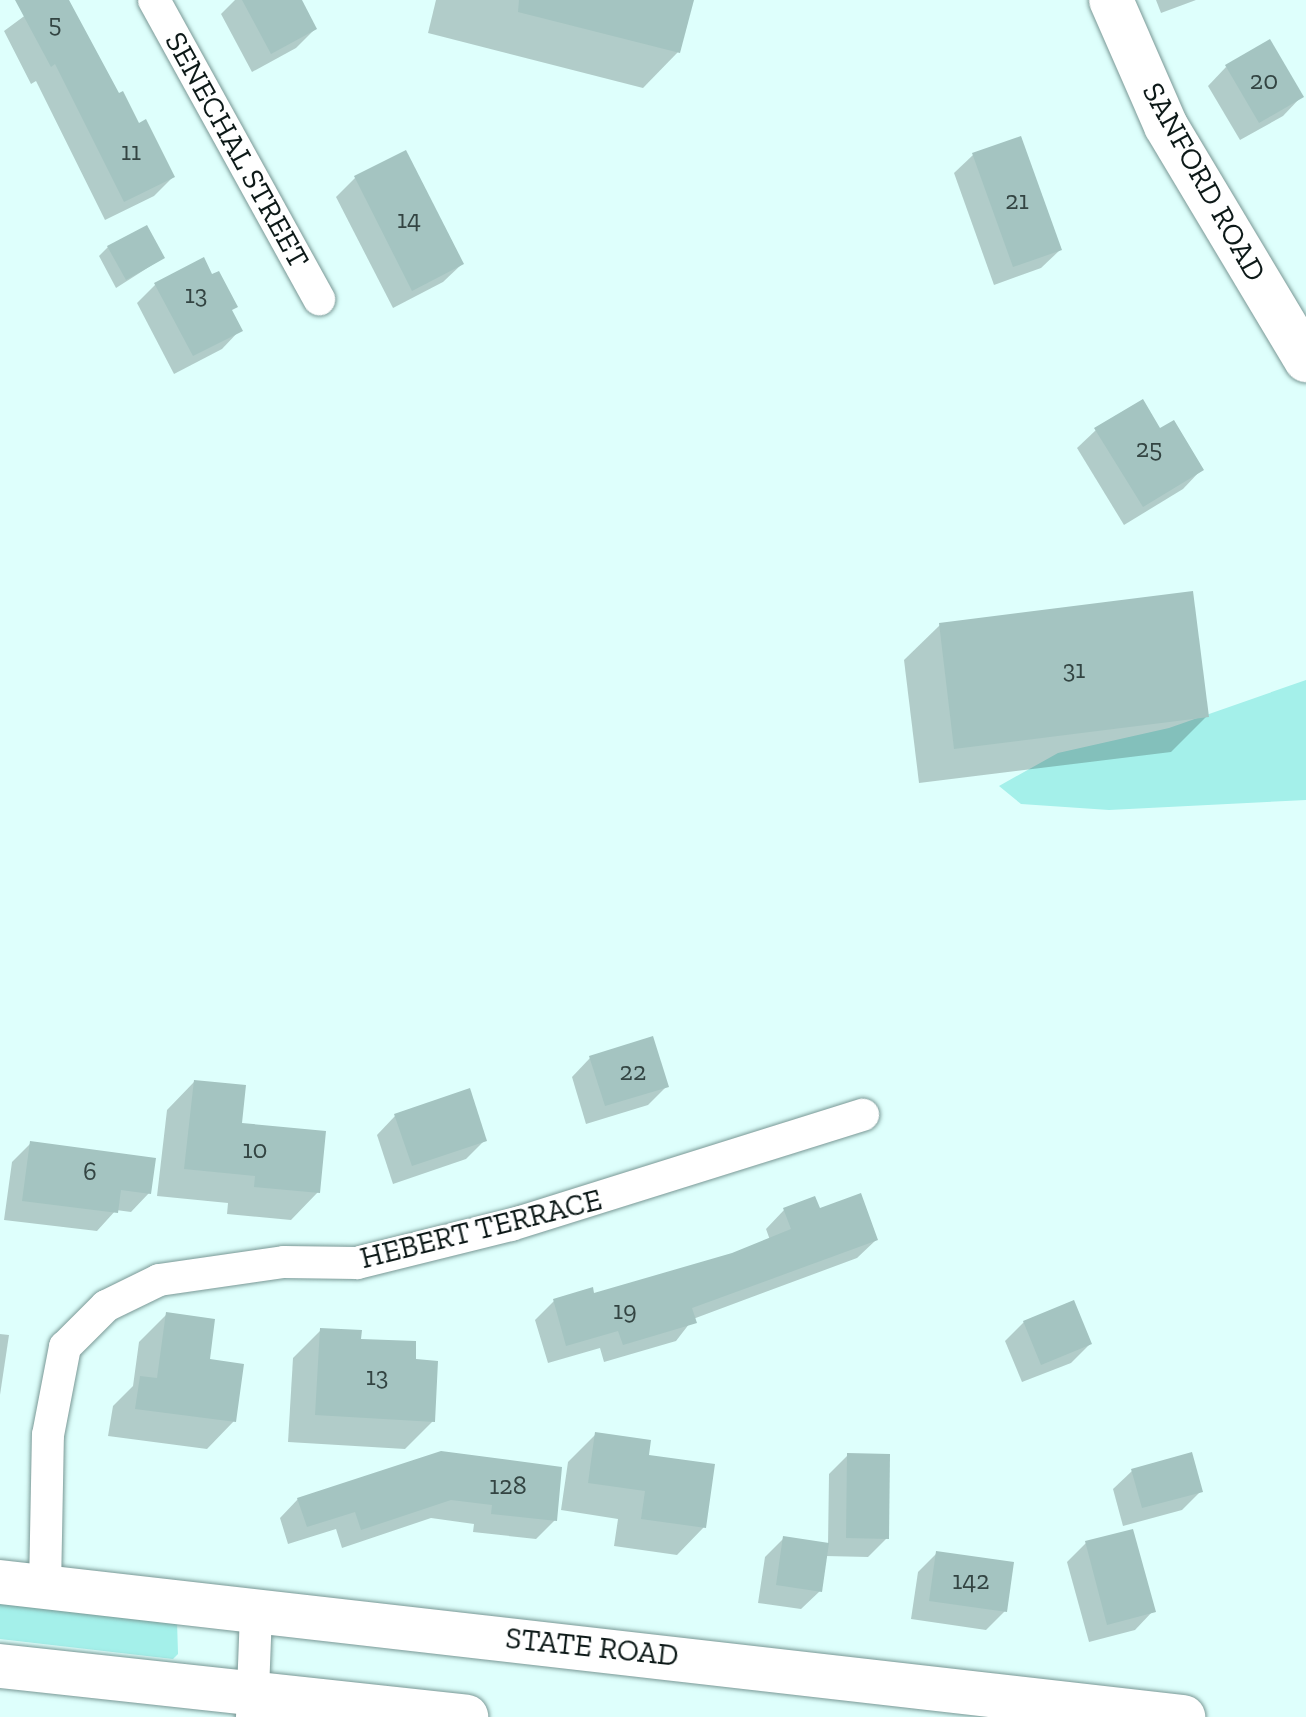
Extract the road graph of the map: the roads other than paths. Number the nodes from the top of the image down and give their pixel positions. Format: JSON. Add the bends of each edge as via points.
{"nodes":[{"id":1,"x":154,"y":0,"type":"edge"},
{"id":2,"x":1111,"y":0,"type":"edge"},
{"id":3,"x":319,"y":299,"type":"dead end"},
{"id":4,"x":1306,"y":360,"type":"edge"},
{"id":5,"x":863,"y":1115,"type":"dead end"},
{"id":6,"x":0,"y":1582,"type":"edge"},
{"id":7,"x":45,"y":1588,"type":"junction"},
{"id":8,"x":256,"y":1613,"type":"junction"},
{"id":9,"x":0,"y":1666,"type":"edge"},
{"id":10,"x":252,"y":1705,"type":"edge"},
{"id":11,"x":466,"y":1717,"type":"edge"},
{"id":12,"x":1183,"y":1717,"type":"edge"}],
"edges":[{"from":1,"to":3,"type":"street","name":"SENECHAL STREET"},
{"from":2,"to":4,"type":"main road","name":"SANFORD ROAD","via":[[1166,126]]},
{"from":5,"to":7,"type":"street","name":"HEBERT TERRACE","via":[[496,1229],[357,1263],[284,1262],[159,1280],[106,1306],[65,1347],[48,1435]]},
{"from":6,"to":7,"type":"main road","name":"STATE ROAD"},
{"from":7,"to":8,"type":"main road","name":"STATE ROAD"},
{"from":8,"to":10,"type":"street"},
{"from":8,"to":12,"type":"main road","name":"STATE ROAD","via":[[644,1652]]},
{"from":9,"to":10,"type":"main road"},
{"from":10,"to":11,"type":"main road"}]}
